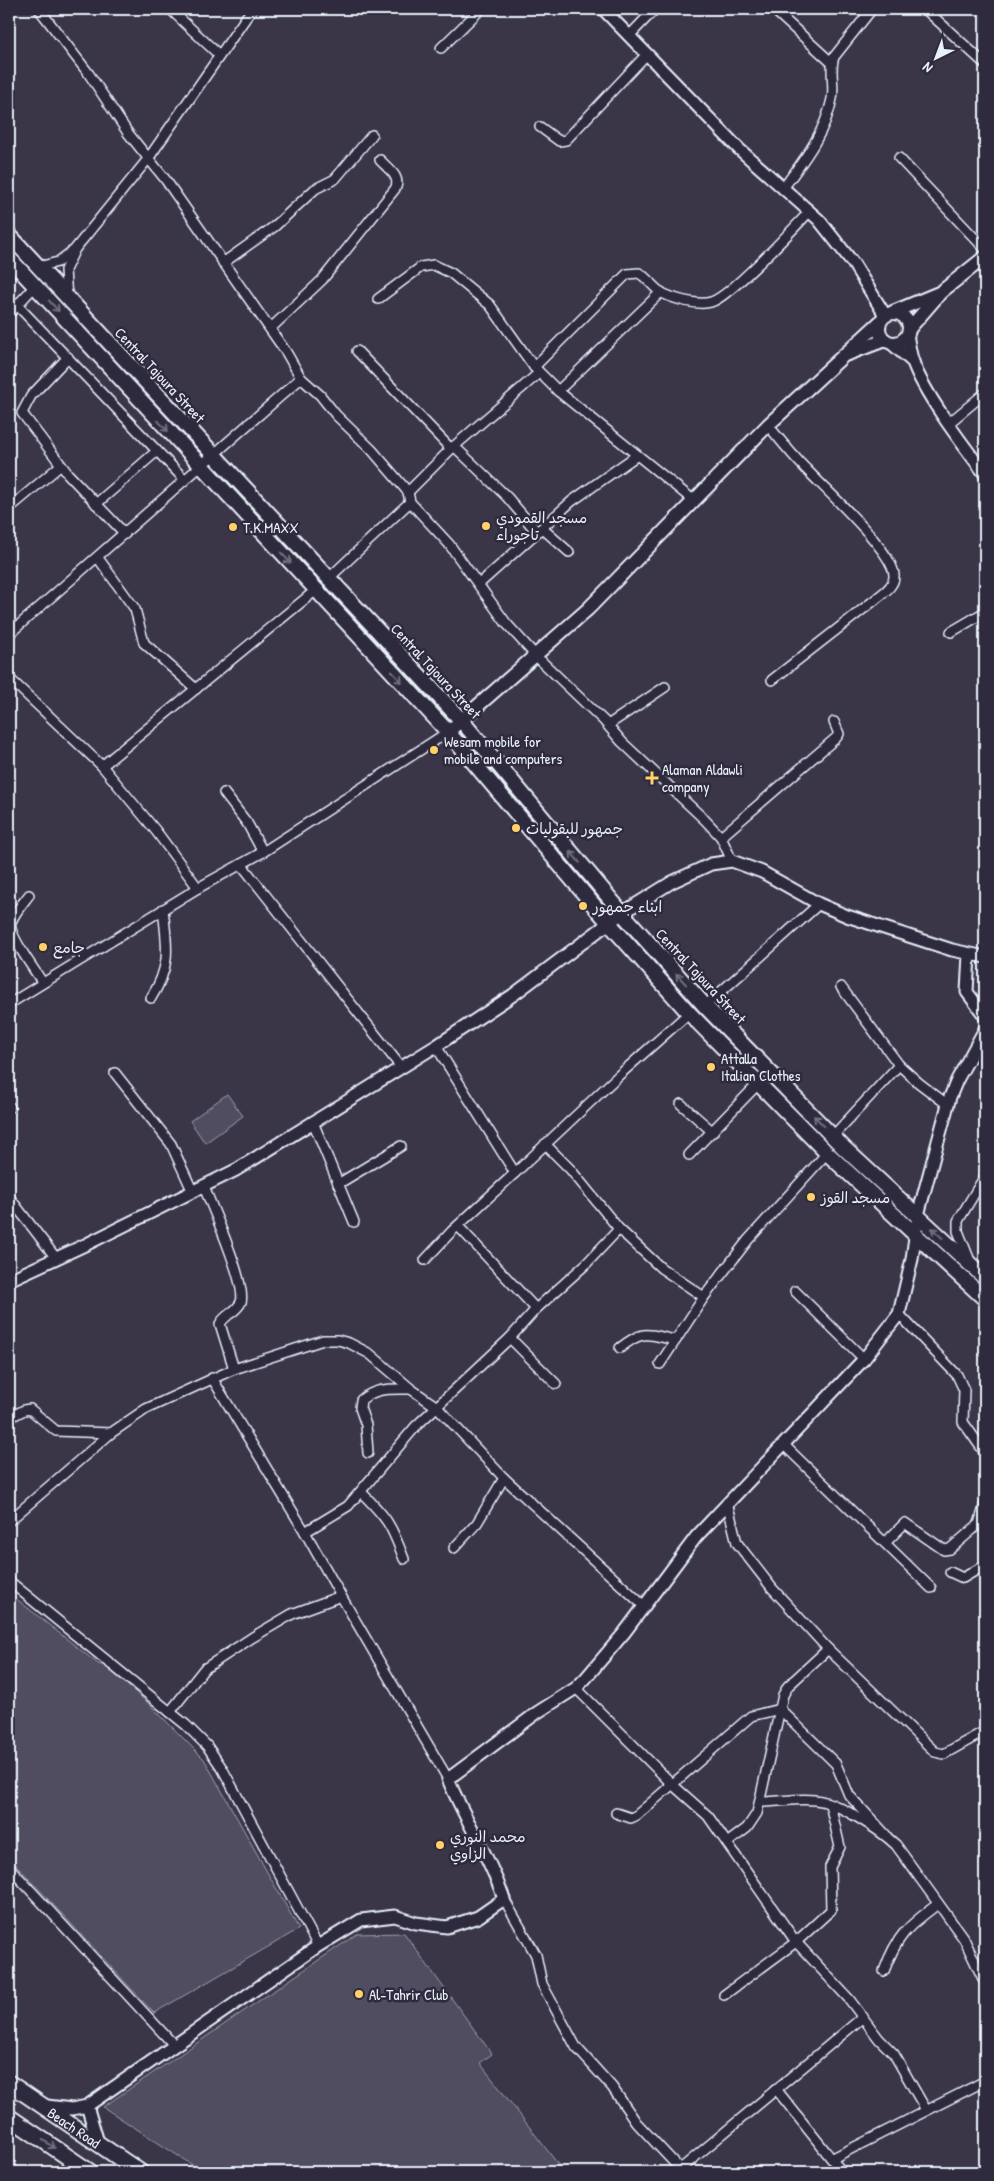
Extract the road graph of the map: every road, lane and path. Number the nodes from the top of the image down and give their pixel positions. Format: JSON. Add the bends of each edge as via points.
{"nodes":[{"id":1,"x":39,"y":9,"type":"edge"},
{"id":2,"x":170,"y":9,"type":"edge"},
{"id":3,"x":252,"y":9,"type":"edge"},
{"id":4,"x":481,"y":9,"type":"edge"},
{"id":5,"x":603,"y":9,"type":"edge"},
{"id":6,"x":655,"y":9,"type":"edge"},
{"id":7,"x":773,"y":9,"type":"edge"},
{"id":8,"x":872,"y":9,"type":"edge"},
{"id":9,"x":925,"y":9,"type":"edge"},
{"id":10,"x":629,"y":36,"type":"junction"},
{"id":11,"x":442,"y":48,"type":"dead end"},
{"id":12,"x":647,"y":54,"type":"junction"},
{"id":13,"x":219,"y":56,"type":"junction"},
{"id":14,"x":832,"y":63,"type":"junction"},
{"id":15,"x":985,"y":64,"type":"edge"},
{"id":16,"x":540,"y":127,"type":"dead end"},
{"id":17,"x":372,"y":135,"type":"dead end"},
{"id":18,"x":900,"y":158,"type":"dead end"},
{"id":19,"x":148,"y":159,"type":"junction"},
{"id":20,"x":380,"y":160,"type":"dead end"},
{"id":21,"x":784,"y":187,"type":"junction"},
{"id":22,"x":810,"y":211,"type":"junction"},
{"id":23,"x":9,"y":235,"type":"edge"},
{"id":24,"x":75,"y":249,"type":"junction"},
{"id":25,"x":985,"y":249,"type":"edge"},
{"id":26,"x":985,"y":257,"type":"edge"},
{"id":27,"x":9,"y":258,"type":"edge"},
{"id":28,"x":223,"y":264,"type":"junction"},
{"id":29,"x":38,"y":267,"type":"junction"},
{"id":30,"x":35,"y":286,"type":"junction"},
{"id":31,"x":661,"y":292,"type":"junction"},
{"id":32,"x":941,"y":292,"type":"junction"},
{"id":33,"x":67,"y":298,"type":"junction"},
{"id":34,"x":378,"y":299,"type":"dead end"},
{"id":35,"x":18,"y":305,"type":"junction"},
{"id":36,"x":9,"y":314,"type":"edge"},
{"id":37,"x":886,"y":317,"type":"junction"},
{"id":38,"x":270,"y":329,"type":"junction"},
{"id":39,"x":908,"y":332,"type":"junction"},
{"id":40,"x":888,"y":342,"type":"junction"},
{"id":41,"x":357,"y":352,"type":"dead end"},
{"id":42,"x":846,"y":355,"type":"junction"},
{"id":43,"x":68,"y":357,"type":"junction"},
{"id":44,"x":913,"y":362,"type":"junction"},
{"id":45,"x":537,"y":370,"type":"junction"},
{"id":46,"x":301,"y":378,"type":"junction"},
{"id":47,"x":558,"y":391,"type":"junction"},
{"id":48,"x":985,"y":393,"type":"edge"},
{"id":49,"x":949,"y":423,"type":"junction"},
{"id":50,"x":768,"y":425,"type":"junction"},
{"id":51,"x":453,"y":448,"type":"junction"},
{"id":52,"x":156,"y":451,"type":"junction"},
{"id":53,"x":213,"y":456,"type":"junction"},
{"id":54,"x":636,"y":456,"type":"junction"},
{"id":55,"x":61,"y":466,"type":"junction"},
{"id":56,"x":201,"y":467,"type":"junction"},
{"id":57,"x":985,"y":474,"type":"edge"},
{"id":58,"x":185,"y":480,"type":"junction"},
{"id":59,"x":408,"y":492,"type":"junction"},
{"id":60,"x":694,"y":500,"type":"junction"},
{"id":61,"x":410,"y":502,"type":"junction"},
{"id":62,"x":96,"y":504,"type":"junction"},
{"id":63,"x":12,"y":506,"type":"dead end"},
{"id":64,"x":539,"y":530,"type":"junction"},
{"id":65,"x":125,"y":534,"type":"junction"},
{"id":66,"x":569,"y":552,"type":"dead end"},
{"id":67,"x":98,"y":558,"type":"junction"},
{"id":68,"x":328,"y":579,"type":"junction"},
{"id":69,"x":479,"y":584,"type":"junction"},
{"id":70,"x":316,"y":590,"type":"junction"},
{"id":71,"x":985,"y":612,"type":"edge"},
{"id":72,"x":951,"y":632,"type":"dead end"},
{"id":73,"x":9,"y":634,"type":"edge"},
{"id":74,"x":536,"y":656,"type":"junction"},
{"id":75,"x":9,"y":678,"type":"edge"},
{"id":76,"x":772,"y":680,"type":"dead end"},
{"id":77,"x":665,"y":687,"type":"dead end"},
{"id":78,"x":196,"y":689,"type":"junction"},
{"id":79,"x":461,"y":720,"type":"junction"},
{"id":80,"x":834,"y":722,"type":"dead end"},
{"id":81,"x":608,"y":725,"type":"junction"},
{"id":82,"x":448,"y":732,"type":"junction"},
{"id":83,"x":102,"y":766,"type":"junction"},
{"id":84,"x":224,"y":793,"type":"dead end"},
{"id":85,"x":721,"y":838,"type":"junction"},
{"id":86,"x":263,"y":852,"type":"junction"},
{"id":87,"x":732,"y":861,"type":"junction"},
{"id":88,"x":241,"y":864,"type":"junction"},
{"id":89,"x":198,"y":888,"type":"junction"},
{"id":90,"x":29,"y":895,"type":"dead end"},
{"id":91,"x":819,"y":904,"type":"junction"},
{"id":92,"x":163,"y":909,"type":"junction"},
{"id":93,"x":622,"y":913,"type":"junction"},
{"id":94,"x":608,"y":922,"type":"junction"},
{"id":95,"x":969,"y":954,"type":"junction"},
{"id":96,"x":985,"y":957,"type":"edge"},
{"id":97,"x":42,"y":982,"type":"junction"},
{"id":98,"x":841,"y":987,"type":"dead end"},
{"id":99,"x":151,"y":998,"type":"dead end"},
{"id":100,"x":9,"y":1004,"type":"edge"},
{"id":101,"x":705,"y":1006,"type":"junction"},
{"id":102,"x":689,"y":1013,"type":"junction"},
{"id":103,"x":985,"y":1016,"type":"edge"},
{"id":104,"x":985,"y":1029,"type":"edge"},
{"id":105,"x":436,"y":1046,"type":"junction"},
{"id":106,"x":900,"y":1065,"type":"junction"},
{"id":107,"x":401,"y":1067,"type":"junction"},
{"id":108,"x":115,"y":1073,"type":"dead end"},
{"id":109,"x":758,"y":1084,"type":"junction"},
{"id":110,"x":681,"y":1104,"type":"dead end"},
{"id":111,"x":948,"y":1105,"type":"junction"},
{"id":112,"x":313,"y":1122,"type":"junction"},
{"id":113,"x":713,"y":1132,"type":"junction"},
{"id":114,"x":833,"y":1136,"type":"junction"},
{"id":115,"x":545,"y":1144,"type":"junction"},
{"id":116,"x":401,"y":1146,"type":"dead end"},
{"id":117,"x":828,"y":1153,"type":"junction"},
{"id":118,"x":689,"y":1156,"type":"dead end"},
{"id":119,"x":515,"y":1173,"type":"junction"},
{"id":120,"x":985,"y":1176,"type":"edge"},
{"id":121,"x":338,"y":1184,"type":"junction"},
{"id":122,"x":204,"y":1187,"type":"junction"},
{"id":123,"x":193,"y":1192,"type":"junction"},
{"id":124,"x":9,"y":1197,"type":"edge"},
{"id":125,"x":918,"y":1215,"type":"junction"},
{"id":126,"x":354,"y":1222,"type":"dead end"},
{"id":127,"x":458,"y":1226,"type":"junction"},
{"id":128,"x":619,"y":1229,"type":"junction"},
{"id":129,"x":915,"y":1234,"type":"junction"},
{"id":130,"x":56,"y":1258,"type":"junction"},
{"id":131,"x":425,"y":1260,"type":"dead end"},
{"id":132,"x":972,"y":1266,"type":"junction"},
{"id":133,"x":985,"y":1278,"type":"edge"},
{"id":134,"x":9,"y":1280,"type":"edge"},
{"id":135,"x":795,"y":1291,"type":"dead end"},
{"id":136,"x":704,"y":1297,"type":"junction"},
{"id":137,"x":985,"y":1299,"type":"edge"},
{"id":138,"x":536,"y":1309,"type":"junction"},
{"id":139,"x":899,"y":1314,"type":"junction"},
{"id":140,"x":510,"y":1338,"type":"junction"},
{"id":141,"x":676,"y":1340,"type":"junction"},
{"id":142,"x":620,"y":1348,"type":"dead end"},
{"id":143,"x":864,"y":1359,"type":"junction"},
{"id":144,"x":660,"y":1364,"type":"dead end"},
{"id":145,"x":234,"y":1369,"type":"junction"},
{"id":146,"x":212,"y":1378,"type":"junction"},
{"id":147,"x":556,"y":1384,"type":"dead end"},
{"id":148,"x":411,"y":1389,"type":"junction"},
{"id":149,"x":437,"y":1407,"type":"junction"},
{"id":150,"x":9,"y":1418,"type":"edge"},
{"id":151,"x":111,"y":1433,"type":"junction"},
{"id":152,"x":783,"y":1444,"type":"junction"},
{"id":153,"x":368,"y":1452,"type":"dead end"},
{"id":154,"x":985,"y":1453,"type":"edge"},
{"id":155,"x":504,"y":1478,"type":"junction"},
{"id":156,"x":361,"y":1492,"type":"junction"},
{"id":157,"x":727,"y":1502,"type":"junction"},
{"id":158,"x":985,"y":1504,"type":"edge"},
{"id":159,"x":9,"y":1521,"type":"edge"},
{"id":160,"x":305,"y":1532,"type":"junction"},
{"id":161,"x":885,"y":1543,"type":"junction"},
{"id":162,"x":454,"y":1548,"type":"dead end"},
{"id":163,"x":404,"y":1559,"type":"dead end"},
{"id":164,"x":985,"y":1565,"type":"edge"},
{"id":165,"x":950,"y":1572,"type":"dead end"},
{"id":166,"x":9,"y":1581,"type":"edge"},
{"id":167,"x":931,"y":1588,"type":"dead end"},
{"id":168,"x":341,"y":1596,"type":"junction"},
{"id":169,"x":644,"y":1606,"type":"junction"},
{"id":170,"x":828,"y":1649,"type":"junction"},
{"id":171,"x":576,"y":1688,"type":"junction"},
{"id":172,"x":780,"y":1709,"type":"junction"},
{"id":173,"x":170,"y":1712,"type":"junction"},
{"id":174,"x":985,"y":1732,"type":"edge"},
{"id":175,"x":448,"y":1779,"type":"junction"},
{"id":176,"x":673,"y":1785,"type":"junction"},
{"id":177,"x":760,"y":1802,"type":"junction"},
{"id":178,"x":830,"y":1804,"type":"junction"},
{"id":179,"x":616,"y":1813,"type":"dead end"},
{"id":180,"x":886,"y":1835,"type":"junction"},
{"id":181,"x":726,"y":1843,"type":"junction"},
{"id":182,"x":9,"y":1867,"type":"edge"},
{"id":183,"x":504,"y":1899,"type":"junction"},
{"id":184,"x":938,"y":1904,"type":"junction"},
{"id":185,"x":796,"y":1942,"type":"junction"},
{"id":186,"x":318,"y":1946,"type":"junction"},
{"id":187,"x":884,"y":1971,"type":"dead end"},
{"id":188,"x":985,"y":1983,"type":"edge"},
{"id":189,"x":724,"y":1995,"type":"dead end"},
{"id":190,"x":863,"y":2017,"type":"junction"},
{"id":191,"x":174,"y":2045,"type":"junction"},
{"id":192,"x":985,"y":2081,"type":"edge"},
{"id":193,"x":9,"y":2083,"type":"edge"},
{"id":194,"x":776,"y":2089,"type":"junction"},
{"id":195,"x":41,"y":2104,"type":"junction"},
{"id":196,"x":87,"y":2106,"type":"junction"},
{"id":197,"x":926,"y":2110,"type":"junction"},
{"id":198,"x":9,"y":2117,"type":"edge"},
{"id":199,"x":98,"y":2142,"type":"junction"},
{"id":200,"x":833,"y":2158,"type":"junction"},
{"id":201,"x":678,"y":2171,"type":"edge"},
{"id":202,"x":90,"y":2172,"type":"edge"},
{"id":203,"x":140,"y":2172,"type":"edge"},
{"id":204,"x":842,"y":2172,"type":"edge"}],
"edges":[{"from":1,"to":19,"type":"street","via":[[90,74]]},
{"from":2,"to":13,"type":"street"},
{"from":3,"to":13,"type":"street"},
{"from":4,"to":11,"type":"street"},
{"from":5,"to":10,"type":"street"},
{"from":6,"to":10,"type":"street"},
{"from":7,"to":14,"type":"street"},
{"from":8,"to":14,"type":"street","via":[[842,44]]},
{"from":9,"to":15,"type":"street"},
{"from":10,"to":12,"type":"street"},
{"from":12,"to":16,"type":"street","via":[[566,140],[559,141]]},
{"from":12,"to":21,"type":"street","via":[[739,149]]},
{"from":13,"to":19,"type":"street"},
{"from":14,"to":21,"type":"street","via":[[834,92],[825,123],[810,152]]},
{"from":17,"to":28,"type":"street","via":[[335,179],[315,189],[276,226]]},
{"from":18,"to":25,"type":"street"},
{"from":19,"to":24,"type":"street"},
{"from":19,"to":28,"type":"street"},
{"from":20,"to":38,"type":"street","via":[[397,179],[395,189],[329,272]]},
{"from":21,"to":22,"type":"street"},
{"from":22,"to":31,"type":"street","via":[[719,298],[704,304],[694,303]]},
{"from":22,"to":37,"type":"street","via":[[853,263]]},
{"from":23,"to":29,"type":"main road","name":"Central Tajoura Street"},
{"from":24,"to":29,"type":"street","via":[[58,262]]},
{"from":24,"to":33,"type":"street","via":[[65,270]]},
{"from":26,"to":32,"type":"main road"},
{"from":27,"to":30,"type":"main road"},
{"from":28,"to":38,"type":"street"},
{"from":29,"to":33,"type":"main road","name":"Central Tajoura Street"},
{"from":30,"to":35,"type":"street"},
{"from":30,"to":56,"type":"main road","one_way":true},
{"from":31,"to":45,"type":"street","via":[[639,273],[627,274]]},
{"from":31,"to":47,"type":"street"},
{"from":32,"to":37,"type":"main road"},
{"from":32,"to":39,"type":"main road"},
{"from":33,"to":53,"type":"main road","name":"Central Tajoura Street"},
{"from":34,"to":45,"type":"street","via":[[421,267],[434,265],[442,268],[460,279],[490,306]]},
{"from":35,"to":36,"type":"street"},
{"from":35,"to":43,"type":"street"},
{"from":37,"to":39,"type":"main road","via":[[905,317]]},
{"from":37,"to":40,"type":"main road","via":[[880,333]]},
{"from":37,"to":42,"type":"main road"},
{"from":38,"to":46,"type":"street"},
{"from":39,"to":40,"type":"main road","via":[[900,342]]},
{"from":39,"to":44,"type":"street"},
{"from":40,"to":42,"type":"main road"},
{"from":40,"to":44,"type":"street"},
{"from":41,"to":51,"type":"street"},
{"from":42,"to":50,"type":"main road"},
{"from":43,"to":52,"type":"street"},
{"from":43,"to":55,"type":"street","via":[[31,396],[22,413]]},
{"from":44,"to":49,"type":"street"},
{"from":45,"to":47,"type":"street"},
{"from":45,"to":51,"type":"street"},
{"from":46,"to":53,"type":"street"},
{"from":46,"to":59,"type":"street"},
{"from":47,"to":54,"type":"street"},
{"from":48,"to":49,"type":"street"},
{"from":49,"to":57,"type":"street"},
{"from":50,"to":60,"type":"main road"},
{"from":50,"to":76,"type":"street","via":[[870,537],[892,566],[894,575],[893,582],[876,599]]},
{"from":51,"to":59,"type":"street"},
{"from":51,"to":64,"type":"street"},
{"from":52,"to":58,"type":"street"},
{"from":52,"to":62,"type":"street"},
{"from":53,"to":56,"type":"street"},
{"from":53,"to":68,"type":"main road","name":"Central Tajoura Street"},
{"from":54,"to":60,"type":"street"},
{"from":54,"to":64,"type":"street","via":[[572,501]]},
{"from":55,"to":62,"type":"street"},
{"from":55,"to":63,"type":"street"},
{"from":56,"to":58,"type":"street"},
{"from":56,"to":70,"type":"main road","one_way":true},
{"from":58,"to":65,"type":"street"},
{"from":59,"to":61,"type":"street"},
{"from":60,"to":74,"type":"main road","via":[[588,609]]},
{"from":61,"to":68,"type":"street"},
{"from":61,"to":69,"type":"street","via":[[449,544]]},
{"from":62,"to":65,"type":"street"},
{"from":64,"to":66,"type":"street"},
{"from":64,"to":69,"type":"street"},
{"from":65,"to":67,"type":"street"},
{"from":67,"to":73,"type":"street"},
{"from":67,"to":78,"type":"street","via":[[135,609],[144,643]]},
{"from":68,"to":79,"type":"main road","name":"Central Tajoura Street"},
{"from":69,"to":74,"type":"street","via":[[506,623]]},
{"from":70,"to":78,"type":"street"},
{"from":70,"to":82,"type":"main road","one_way":true},
{"from":71,"to":72,"type":"street"},
{"from":74,"to":79,"type":"main road"},
{"from":74,"to":81,"type":"street"},
{"from":75,"to":83,"type":"street"},
{"from":77,"to":81,"type":"street"},
{"from":78,"to":83,"type":"street"},
{"from":79,"to":82,"type":"main road"},
{"from":93,"to":79,"type":"main road","name":"Central Tajoura Street","one_way":true},
{"from":80,"to":85,"type":"street","via":[[839,734],[836,738]]},
{"from":81,"to":85,"type":"street"},
{"from":82,"to":86,"type":"street"},
{"from":82,"to":94,"type":"main road"},
{"from":83,"to":89,"type":"street"},
{"from":84,"to":86,"type":"street","via":[[247,823]]},
{"from":85,"to":87,"type":"street"},
{"from":86,"to":88,"type":"street"},
{"from":87,"to":91,"type":"street","via":[[762,872]]},
{"from":87,"to":93,"type":"street","via":[[711,864],[685,875]]},
{"from":88,"to":89,"type":"street"},
{"from":88,"to":107,"type":"street"},
{"from":89,"to":92,"type":"street"},
{"from":90,"to":97,"type":"street","via":[[11,927]]},
{"from":91,"to":95,"type":"street","via":[[847,916]]},
{"from":91,"to":101,"type":"street"},
{"from":92,"to":97,"type":"street"},
{"from":92,"to":99,"type":"street","via":[[165,970]]},
{"from":93,"to":94,"type":"street"},
{"from":101,"to":93,"type":"main road","name":"Central Tajoura Street","one_way":true},
{"from":94,"to":102,"type":"main road"},
{"from":94,"to":105,"type":"street","via":[[537,978]]},
{"from":95,"to":96,"type":"street"},
{"from":95,"to":103,"type":"street","via":[[967,992]]},
{"from":97,"to":100,"type":"street"},
{"from":98,"to":106,"type":"street"},
{"from":114,"to":101,"type":"main road","name":"Central Tajoura Street","one_way":true},
{"from":102,"to":109,"type":"main road"},
{"from":102,"to":115,"type":"street"},
{"from":104,"to":111,"type":"street","via":[[957,1080]]},
{"from":105,"to":107,"type":"street"},
{"from":105,"to":119,"type":"street"},
{"from":106,"to":111,"type":"street"},
{"from":106,"to":114,"type":"street"},
{"from":107,"to":112,"type":"street"},
{"from":108,"to":123,"type":"street","via":[[171,1144]]},
{"from":109,"to":113,"type":"street"},
{"from":109,"to":117,"type":"main road"},
{"from":110,"to":113,"type":"street"},
{"from":111,"to":125,"type":"street"},
{"from":112,"to":121,"type":"street"},
{"from":112,"to":122,"type":"street"},
{"from":113,"to":118,"type":"street"},
{"from":114,"to":125,"type":"main road","name":"Central Tajoura Street"},
{"from":115,"to":119,"type":"street"},
{"from":115,"to":128,"type":"street"},
{"from":116,"to":121,"type":"street"},
{"from":117,"to":129,"type":"main road"},
{"from":117,"to":136,"type":"street","via":[[748,1240]]},
{"from":119,"to":127,"type":"street"},
{"from":120,"to":132,"type":"street","via":[[958,1221],[958,1231]]},
{"from":121,"to":126,"type":"street"},
{"from":122,"to":123,"type":"street"},
{"from":122,"to":145,"type":"street","via":[[242,1292],[238,1308],[220,1324]]},
{"from":123,"to":130,"type":"street"},
{"from":124,"to":130,"type":"street"},
{"from":125,"to":129,"type":"street"},
{"from":132,"to":125,"type":"main road","name":"Central Tajoura Street","one_way":true},
{"from":127,"to":131,"type":"street"},
{"from":127,"to":138,"type":"street"},
{"from":128,"to":136,"type":"street","via":[[661,1268]]},
{"from":128,"to":138,"type":"street"},
{"from":129,"to":137,"type":"main road"},
{"from":129,"to":139,"type":"street"},
{"from":130,"to":134,"type":"street"},
{"from":132,"to":133,"type":"main road","name":"Central Tajoura Street"},
{"from":135,"to":143,"type":"street"},
{"from":136,"to":141,"type":"street"},
{"from":138,"to":140,"type":"street"},
{"from":139,"to":143,"type":"street"},
{"from":139,"to":154,"type":"street","via":[[957,1375],[964,1390],[963,1422]]},
{"from":140,"to":147,"type":"street"},
{"from":140,"to":149,"type":"street"},
{"from":141,"to":142,"type":"street","via":[[650,1333],[634,1337]]},
{"from":141,"to":144,"type":"street"},
{"from":143,"to":152,"type":"street"},
{"from":145,"to":146,"type":"street"},
{"from":145,"to":148,"type":"street","via":[[323,1340],[338,1340],[370,1354]]},
{"from":146,"to":151,"type":"street","via":[[146,1409]]},
{"from":146,"to":160,"type":"street"},
{"from":148,"to":149,"type":"street"},
{"from":148,"to":153,"type":"street","via":[[380,1390],[361,1400]]},
{"from":149,"to":155,"type":"street"},
{"from":149,"to":156,"type":"street","via":[[416,1426]]},
{"from":150,"to":151,"type":"street","via":[[30,1409],[56,1430]]},
{"from":151,"to":159,"type":"street"},
{"from":152,"to":157,"type":"street"},
{"from":152,"to":161,"type":"street"},
{"from":155,"to":162,"type":"street","via":[[477,1523]]},
{"from":155,"to":169,"type":"street"},
{"from":156,"to":160,"type":"street","via":[[348,1506]]},
{"from":156,"to":163,"type":"street","via":[[392,1526]]},
{"from":157,"to":169,"type":"street"},
{"from":157,"to":170,"type":"street","via":[[737,1543],[772,1588]]},
{"from":158,"to":161,"type":"street","via":[[980,1524],[950,1550],[944,1550],[906,1523]]},
{"from":160,"to":168,"type":"street"},
{"from":161,"to":167,"type":"street"},
{"from":164,"to":165,"type":"street","via":[[964,1578]]},
{"from":166,"to":173,"type":"street"},
{"from":168,"to":173,"type":"street","via":[[292,1614],[204,1669]]},
{"from":168,"to":175,"type":"street"},
{"from":169,"to":171,"type":"street"},
{"from":170,"to":172,"type":"street","via":[[788,1686]]},
{"from":170,"to":174,"type":"street","via":[[938,1754],[944,1754]]},
{"from":171,"to":175,"type":"street"},
{"from":171,"to":176,"type":"street"},
{"from":172,"to":176,"type":"street","via":[[751,1716]]},
{"from":172,"to":177,"type":"street"},
{"from":172,"to":180,"type":"street","via":[[836,1764],[850,1795]]},
{"from":173,"to":186,"type":"street","via":[[207,1746],[222,1768]]},
{"from":175,"to":183,"type":"street"},
{"from":176,"to":179,"type":"street","via":[[631,1818]]},
{"from":176,"to":181,"type":"street","via":[[700,1807]]},
{"from":177,"to":178,"type":"street","via":[[817,1800]]},
{"from":177,"to":181,"type":"street","via":[[753,1822]]},
{"from":178,"to":180,"type":"street"},
{"from":178,"to":185,"type":"street","via":[[840,1843],[830,1867],[831,1910]]},
{"from":180,"to":184,"type":"street"},
{"from":181,"to":185,"type":"street"},
{"from":182,"to":191,"type":"street"},
{"from":183,"to":186,"type":"street","via":[[478,1918],[446,1928],[395,1916],[361,1920]]},
{"from":183,"to":201,"type":"street","via":[[536,1956],[542,1984],[576,2047]]},
{"from":184,"to":187,"type":"street","via":[[912,1923],[893,1946]]},
{"from":184,"to":188,"type":"street","via":[[964,1940]]},
{"from":185,"to":189,"type":"street"},
{"from":185,"to":190,"type":"street"},
{"from":186,"to":191,"type":"street"},
{"from":190,"to":194,"type":"street"},
{"from":190,"to":197,"type":"street","via":[[894,2054]]},
{"from":191,"to":196,"type":"street"},
{"from":192,"to":197,"type":"street"},
{"from":193,"to":195,"type":"highway","name":"Beach Road"},
{"from":194,"to":200,"type":"street"},
{"from":194,"to":201,"type":"street"},
{"from":195,"to":196,"type":"street","via":[[56,2108]]},
{"from":195,"to":199,"type":"highway","name":"Beach Road"},
{"from":196,"to":199,"type":"street"},
{"from":197,"to":200,"type":"street"},
{"from":198,"to":202,"type":"highway","name":"Beach Road","one_way":true},
{"from":199,"to":203,"type":"highway","name":"Beach Road"},
{"from":200,"to":204,"type":"street"}]}
